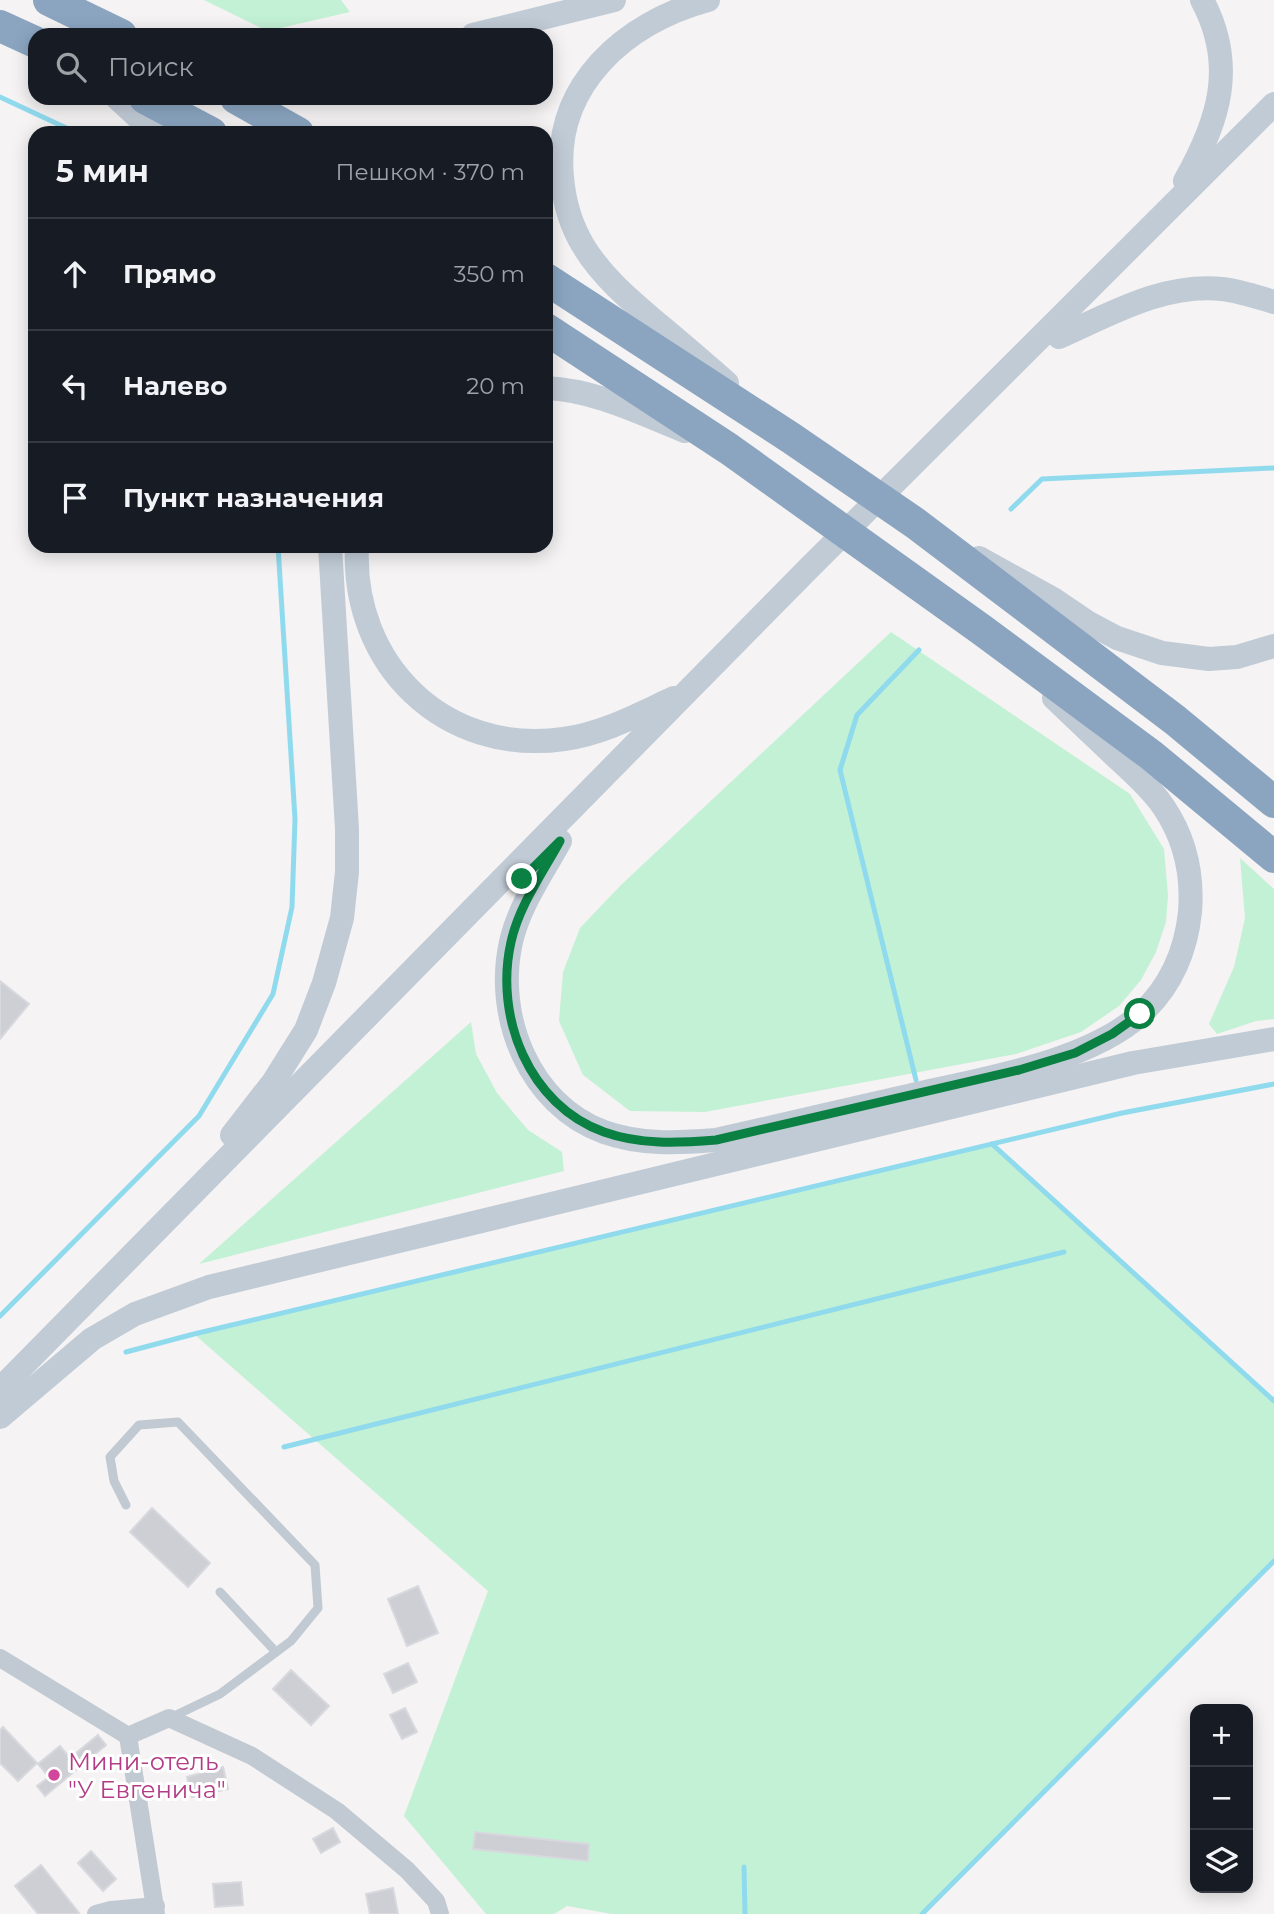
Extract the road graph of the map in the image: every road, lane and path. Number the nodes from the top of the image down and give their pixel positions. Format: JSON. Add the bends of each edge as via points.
{"nodes":[{"id":1,"x":49,"y":0,"type":"edge"},
{"id":2,"x":614,"y":0,"type":"edge"},
{"id":3,"x":708,"y":0,"type":"edge"},
{"id":4,"x":1202,"y":0,"type":"edge"},
{"id":5,"x":0,"y":26,"type":"edge"},
{"id":6,"x":107,"y":28,"type":"edge"},
{"id":7,"x":501,"y":28,"type":"edge"},
{"id":8,"x":28,"y":39,"type":"edge"},
{"id":9,"x":1274,"y":104,"type":"edge"},
{"id":10,"x":125,"y":105,"type":"edge"},
{"id":11,"x":158,"y":105,"type":"edge"},
{"id":12,"x":248,"y":105,"type":"edge"},
{"id":13,"x":1274,"y":124,"type":"edge"},
{"id":14,"x":147,"y":126,"type":"edge"},
{"id":15,"x":198,"y":126,"type":"edge"},
{"id":16,"x":286,"y":126,"type":"edge"},
{"id":17,"x":1171,"y":206,"type":"junction"},
{"id":18,"x":553,"y":284,"type":"edge"},
{"id":19,"x":1274,"y":302,"type":"edge"},
{"id":20,"x":553,"y":334,"type":"edge"},
{"id":21,"x":1059,"y":337,"type":"junction"},
{"id":22,"x":553,"y":388,"type":"edge"},
{"id":23,"x":791,"y":438,"type":"junction"},
{"id":24,"x":729,"y":449,"type":"junction"},
{"id":25,"x":920,"y":468,"type":"junction"},
{"id":26,"x":915,"y":523,"type":"junction"},
{"id":27,"x":330,"y":553,"type":"edge"},
{"id":28,"x":357,"y":553,"type":"edge"},
{"id":29,"x":813,"y":573,"type":"junction"},
{"id":30,"x":982,"y":630,"type":"junction"},
{"id":31,"x":1274,"y":646,"type":"edge"},
{"id":32,"x":688,"y":692,"type":"junction"},
{"id":33,"x":1274,"y":802,"type":"edge"},
{"id":34,"x":560,"y":841,"type":"junction"},
{"id":35,"x":1274,"y":857,"type":"edge"},
{"id":36,"x":1274,"y":1039,"type":"edge"},
{"id":37,"x":115,"y":1272,"type":"junction"},
{"id":38,"x":0,"y":1389,"type":"edge"},
{"id":39,"x":0,"y":1404,"type":"edge"},
{"id":40,"x":0,"y":1417,"type":"edge"},
{"id":41,"x":126,"y":1504,"type":"dead end"},
{"id":42,"x":220,"y":1592,"type":"dead end"},
{"id":43,"x":276,"y":1652,"type":"junction"},
{"id":44,"x":0,"y":1658,"type":"edge"},
{"id":45,"x":169,"y":1718,"type":"junction"},
{"id":46,"x":128,"y":1735,"type":"junction"},
{"id":47,"x":156,"y":1910,"type":"edge"},
{"id":48,"x":96,"y":1914,"type":"edge"},
{"id":49,"x":440,"y":1914,"type":"edge"}],
"edges":[{"from":1,"to":6,"type":"highway"},
{"from":2,"to":7,"type":"main road"},
{"from":3,"to":23,"type":"main road","via":[[645,26],[592,72],[578,93],[562,139],[567,208],[584,247],[604,275]]},
{"from":4,"to":17,"type":"main road","via":[[1216,33],[1221,89],[1202,151]]},
{"from":5,"to":8,"type":"highway"},
{"from":9,"to":17,"type":"main road"},
{"from":10,"to":14,"type":"main road"},
{"from":11,"to":15,"type":"highway"},
{"from":12,"to":16,"type":"highway"},
{"from":13,"to":21,"type":"main road"},
{"from":17,"to":25,"type":"main road"},
{"from":18,"to":23,"type":"highway"},
{"from":19,"to":21,"type":"main road","via":[[1219,289],[1178,290],[1132,303]]},
{"from":20,"to":24,"type":"highway"},
{"from":21,"to":25,"type":"main road"},
{"from":22,"to":24,"type":"main road","via":[[606,400]]},
{"from":23,"to":26,"type":"highway"},
{"from":24,"to":30,"type":"highway"},
{"from":25,"to":29,"type":"main road"},
{"from":26,"to":31,"type":"main road","via":[[1087,622],[1139,646],[1209,659],[1237,657]]},
{"from":26,"to":33,"type":"highway","via":[[1175,720]]},
{"from":27,"to":37,"type":"main road","via":[[347,872],[342,918],[324,983],[306,1030],[274,1081]]},
{"from":28,"to":32,"type":"main road","via":[[358,586],[375,642],[416,696],[456,722],[522,741],[563,739],[588,735]]},
{"from":29,"to":32,"type":"main road"},
{"from":29,"to":34,"type":"main road"},
{"from":30,"to":34,"type":"main road","via":[[1150,789],[1176,827],[1187,855],[1192,893],[1184,946],[1175,970],[1140,1014],[1075,1053],[716,1140],[644,1141],[602,1131],[566,1109],[537,1080],[521,1050],[510,1013],[507,967],[511,943],[520,914]]},
{"from":30,"to":35,"type":"highway","via":[[1151,755]]},
{"from":32,"to":37,"type":"main road"},
{"from":34,"to":39,"type":"main road"},
{"from":36,"to":40,"type":"main road","via":[[1132,1063],[209,1287],[135,1314],[92,1339]]},
{"from":37,"to":38,"type":"main road"},
{"from":41,"to":43,"type":"lane","via":[[114,1481],[110,1457],[139,1425],[178,1422],[315,1565],[318,1608]]},
{"from":42,"to":43,"type":"lane"},
{"from":43,"to":45,"type":"lane","via":[[220,1695]]},
{"from":44,"to":46,"type":"street"},
{"from":45,"to":46,"type":"street"},
{"from":45,"to":49,"type":"street","via":[[252,1756],[337,1811],[407,1870],[436,1901]]},
{"from":46,"to":47,"type":"street"},
{"from":47,"to":48,"type":"street"}]}
